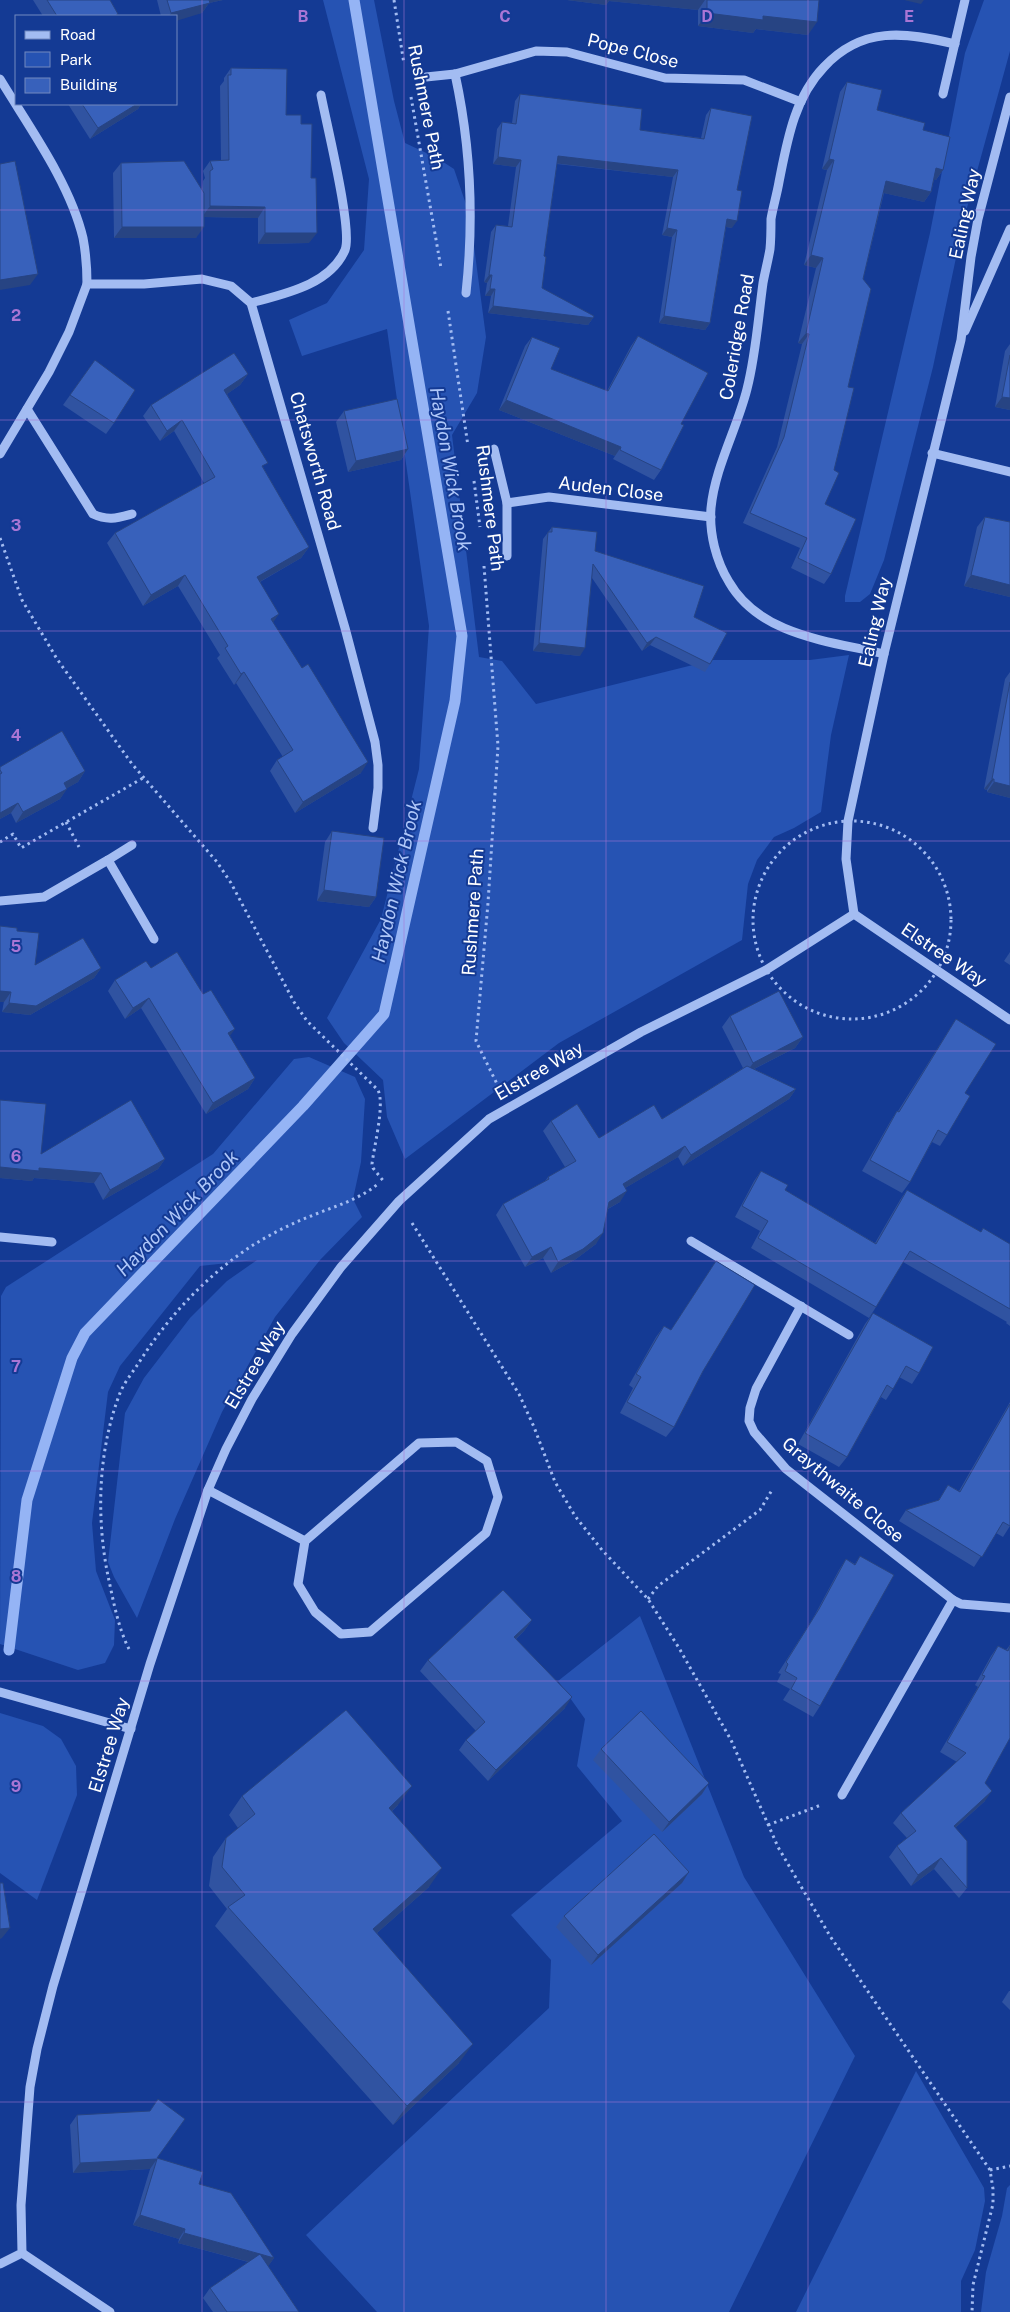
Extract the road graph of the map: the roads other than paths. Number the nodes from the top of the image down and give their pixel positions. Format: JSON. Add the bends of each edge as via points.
{"nodes":[{"id":1,"x":965,"y":0,"type":"edge"},
{"id":2,"x":955,"y":44,"type":"junction"},
{"id":3,"x":455,"y":74,"type":"junction"},
{"id":4,"x":426,"y":77,"type":"dead end"},
{"id":5,"x":0,"y":79,"type":"edge"},
{"id":6,"x":943,"y":94,"type":"dead end"},
{"id":7,"x":321,"y":95,"type":"dead end"},
{"id":8,"x":1010,"y":97,"type":"edge"},
{"id":9,"x":801,"y":102,"type":"junction"},
{"id":10,"x":15,"y":105,"type":"edge"},
{"id":11,"x":15,"y":105,"type":"edge"},
{"id":12,"x":1010,"y":229,"type":"edge"},
{"id":13,"x":87,"y":284,"type":"junction"},
{"id":14,"x":466,"y":293,"type":"dead end"},
{"id":15,"x":251,"y":303,"type":"junction"},
{"id":16,"x":961,"y":340,"type":"junction"},
{"id":17,"x":27,"y":409,"type":"junction"},
{"id":18,"x":494,"y":449,"type":"dead end"},
{"id":19,"x":932,"y":453,"type":"junction"},
{"id":20,"x":0,"y":454,"type":"edge"},
{"id":21,"x":1010,"y":472,"type":"edge"},
{"id":22,"x":507,"y":503,"type":"junction"},
{"id":23,"x":132,"y":514,"type":"dead end"},
{"id":24,"x":711,"y":517,"type":"junction"},
{"id":25,"x":507,"y":556,"type":"dead end"},
{"id":26,"x":884,"y":654,"type":"junction"},
{"id":27,"x":373,"y":828,"type":"dead end"},
{"id":28,"x":132,"y":845,"type":"dead end"},
{"id":29,"x":108,"y":860,"type":"junction"},
{"id":30,"x":0,"y":901,"type":"edge"},
{"id":31,"x":854,"y":914,"type":"junction"},
{"id":32,"x":154,"y":939,"type":"dead end"},
{"id":33,"x":1010,"y":1020,"type":"edge"},
{"id":34,"x":0,"y":1237,"type":"edge"},
{"id":35,"x":692,"y":1241,"type":"dead end"},
{"id":36,"x":52,"y":1242,"type":"dead end"},
{"id":37,"x":801,"y":1306,"type":"junction"},
{"id":38,"x":849,"y":1335,"type":"dead end"},
{"id":39,"x":208,"y":1490,"type":"junction"},
{"id":40,"x":305,"y":1541,"type":"junction"},
{"id":41,"x":953,"y":1600,"type":"junction"},
{"id":42,"x":1010,"y":1608,"type":"edge"},
{"id":43,"x":0,"y":1692,"type":"edge"},
{"id":44,"x":132,"y":1729,"type":"junction"},
{"id":45,"x":842,"y":1795,"type":"road end"},
{"id":46,"x":22,"y":2253,"type":"junction"},
{"id":47,"x":0,"y":2264,"type":"edge"},
{"id":48,"x":110,"y":2312,"type":"edge"}],
"edges":[{"from":1,"to":2,"type":"street"},
{"from":2,"to":6,"type":"street"},
{"from":2,"to":9,"type":"street","name":"Coleridge Road","via":[[901,35],[872,37],[855,43],[822,69]]},
{"from":3,"to":4,"type":"street","name":"Pope Close"},
{"from":3,"to":9,"type":"street","name":"Pope Close","via":[[536,52],[567,52],[665,78],[744,80]]},
{"from":3,"to":14,"type":"street","via":[[470,169],[470,247]]},
{"from":5,"to":10,"type":"street"},
{"from":7,"to":15,"type":"street","via":[[344,208],[346,248],[332,268],[314,281],[283,295]]},
{"from":8,"to":16,"type":"street","name":"Ealing Way","via":[[978,219]]},
{"from":9,"to":24,"type":"street","name":"Coleridge Road","via":[[785,148],[772,212],[770,249],[748,388],[718,475]]},
{"from":11,"to":13,"type":"street","via":[[60,182],[74,215],[87,259]]},
{"from":12,"to":16,"type":"street","name":"Ealing Way"},
{"from":13,"to":15,"type":"street","via":[[202,279],[231,286]]},
{"from":13,"to":17,"type":"street","via":[[69,332]]},
{"from":15,"to":27,"type":"street","name":"Chatsworth Road","via":[[375,742],[378,788]]},
{"from":16,"to":19,"type":"street","name":"Ealing Way"},
{"from":17,"to":20,"type":"street"},
{"from":17,"to":23,"type":"street","via":[[93,514],[112,520]]},
{"from":18,"to":22,"type":"street"},
{"from":19,"to":21,"type":"street"},
{"from":19,"to":26,"type":"street","name":"Ealing Way"},
{"from":22,"to":24,"type":"street","name":"Auden Close","via":[[549,497]]},
{"from":22,"to":25,"type":"street"},
{"from":24,"to":26,"type":"street","name":"Coleridge Road","via":[[720,564],[730,584],[758,614],[783,628]]},
{"from":26,"to":31,"type":"street","name":"Ealing Way","via":[[847,830],[846,859]]},
{"from":28,"to":29,"type":"street"},
{"from":29,"to":30,"type":"street","via":[[44,897]]},
{"from":29,"to":32,"type":"street"},
{"from":31,"to":33,"type":"street","name":"Elstree Way"},
{"from":31,"to":39,"type":"street","name":"Elstree Way","via":[[766,970],[640,1032],[508,1107],[464,1140],[399,1201],[341,1267],[292,1334],[252,1399]]},
{"from":34,"to":36,"type":"street"},
{"from":35,"to":37,"type":"street"},
{"from":37,"to":38,"type":"street"},
{"from":37,"to":41,"type":"street","name":"Graythwaite Close","via":[[756,1389],[749,1421],[754,1432],[786,1469]]},
{"from":39,"to":40,"type":"street"},
{"from":39,"to":44,"type":"street","name":"Elstree Way","via":[[150,1664]]},
{"from":40,"to":40,"type":"street","via":[[418,1443],[456,1442],[487,1462],[498,1497],[486,1532],[370,1632],[341,1634],[315,1612],[298,1584]]},
{"from":41,"to":42,"type":"street","name":"Graythwaite Close","via":[[961,1604]]},
{"from":41,"to":45,"type":"street"},
{"from":43,"to":44,"type":"street"},
{"from":44,"to":46,"type":"street","name":"Elstree Way","via":[[37,2049],[25,2135]]},
{"from":46,"to":47,"type":"street"},
{"from":46,"to":48,"type":"street"}]}
